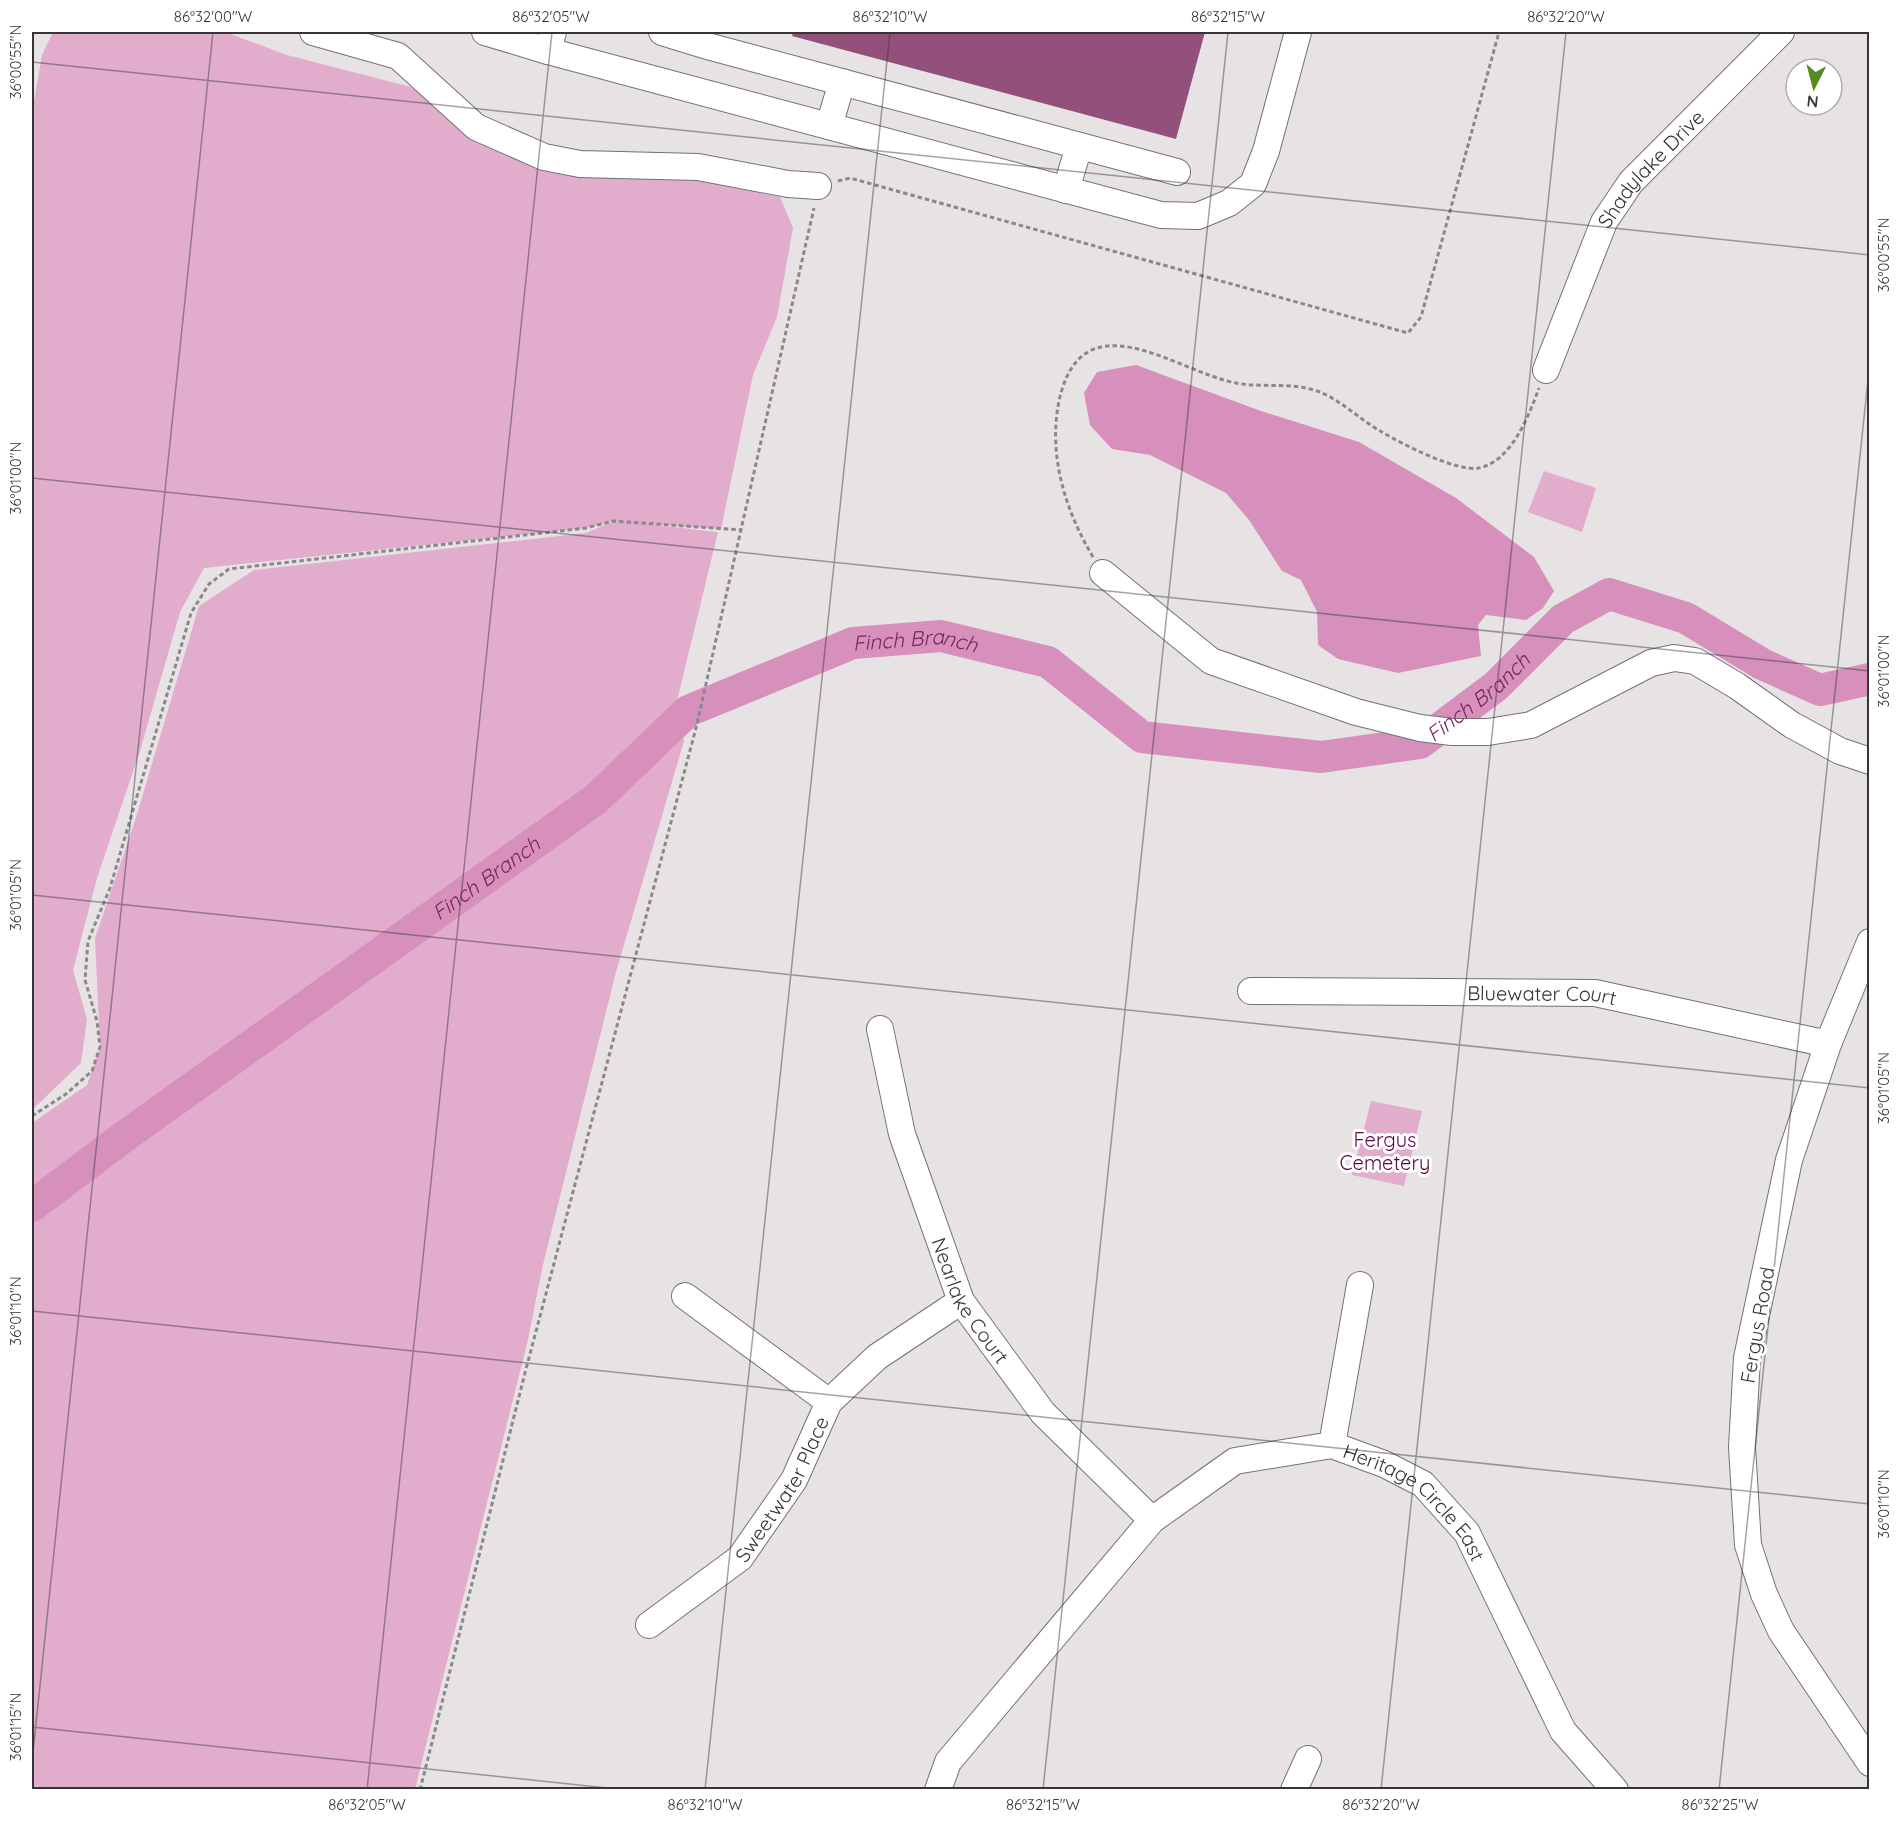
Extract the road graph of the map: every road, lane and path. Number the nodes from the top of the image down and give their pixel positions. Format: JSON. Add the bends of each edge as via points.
{"nodes":[{"id":1,"x":313,"y":32,"type":"edge"},
{"id":2,"x":485,"y":32,"type":"edge"},
{"id":3,"x":662,"y":32,"type":"edge"},
{"id":4,"x":1298,"y":32,"type":"edge"},
{"id":5,"x":1499,"y":32,"type":"edge"},
{"id":6,"x":1780,"y":32,"type":"edge"},
{"id":7,"x":713,"y":39,"type":"edge"},
{"id":8,"x":550,"y":41,"type":"edge"},
{"id":9,"x":842,"y":82,"type":"junction"},
{"id":10,"x":829,"y":126,"type":"junction"},
{"id":11,"x":1079,"y":146,"type":"junction"},
{"id":12,"x":1177,"y":172,"type":"dead end"},
{"id":13,"x":818,"y":186,"type":"junction"},
{"id":14,"x":1066,"y":190,"type":"junction"},
{"id":15,"x":1546,"y":370,"type":"joint"},
{"id":16,"x":742,"y":530,"type":"junction"},
{"id":17,"x":1103,"y":573,"type":"joint"},
{"id":18,"x":1869,"y":760,"type":"edge"},
{"id":19,"x":1869,"y":942,"type":"edge"},
{"id":20,"x":1251,"y":991,"type":"dead end"},
{"id":21,"x":879,"y":1029,"type":"dead end"},
{"id":22,"x":1828,"y":1044,"type":"junction"},
{"id":23,"x":32,"y":1116,"type":"edge"},
{"id":24,"x":1360,"y":1286,"type":"dead end"},
{"id":25,"x":685,"y":1296,"type":"dead end"},
{"id":26,"x":960,"y":1301,"type":"junction"},
{"id":27,"x":829,"y":1402,"type":"junction"},
{"id":28,"x":1332,"y":1445,"type":"junction"},
{"id":29,"x":1152,"y":1520,"type":"junction"},
{"id":30,"x":649,"y":1625,"type":"dead end"},
{"id":31,"x":1308,"y":1759,"type":"dead end"},
{"id":32,"x":1869,"y":1763,"type":"edge"},
{"id":33,"x":420,"y":1790,"type":"edge"},
{"id":34,"x":938,"y":1790,"type":"edge"},
{"id":35,"x":1294,"y":1790,"type":"edge"},
{"id":36,"x":1615,"y":1790,"type":"edge"}],
"edges":[{"from":1,"to":13,"type":"street","via":[[398,56],[476,127],[544,157],[580,164],[698,167]]},
{"from":2,"to":8,"type":"street"},
{"from":3,"to":7,"type":"street"},
{"from":4,"to":14,"type":"street","via":[[1266,151],[1253,184],[1229,203],[1198,216],[1161,215]]},
{"from":5,"to":13,"type":"path","via":[[1421,317],[1407,333],[850,178]]},
{"from":6,"to":15,"type":"street","name":"Shadylake Drive","via":[[1631,182],[1604,222]]},
{"from":7,"to":9,"type":"street"},
{"from":8,"to":10,"type":"street"},
{"from":9,"to":10,"type":"street"},
{"from":9,"to":11,"type":"street"},
{"from":10,"to":14,"type":"street"},
{"from":11,"to":12,"type":"street"},
{"from":11,"to":14,"type":"street"},
{"from":13,"to":16,"type":"path"},
{"from":15,"to":17,"type":"path","via":[[1515,441],[1492,462],[1478,468],[1455,465],[1382,432],[1318,391],[1236,383],[1140,349],[1118,345],[1099,348],[1085,355],[1061,392],[1056,452],[1066,503],[1077,531]]},
{"from":16,"to":23,"type":"path","via":[[613,521],[586,528],[229,569],[210,584],[191,613],[110,888],[88,941],[85,980],[100,1047],[92,1071]]},
{"from":16,"to":33,"type":"path","via":[[696,728],[525,1370]]},
{"from":17,"to":18,"type":"street","via":[[1211,661],[1356,712],[1420,728],[1488,732],[1531,725],[1651,663],[1674,658],[1695,661],[1792,725],[1840,751]]},
{"from":19,"to":22,"type":"street","name":"Fergus Road"},
{"from":20,"to":22,"type":"street","name":"Bluewater Court","via":[[1595,993]]},
{"from":21,"to":26,"type":"street","name":"Nearlake Court","via":[[902,1134]]},
{"from":22,"to":32,"type":"street","name":"Fergus Road","via":[[1790,1160],[1747,1359],[1743,1493],[1748,1545],[1781,1631]]},
{"from":24,"to":28,"type":"street"},
{"from":25,"to":27,"type":"street"},
{"from":26,"to":27,"type":"street","name":"Sweetwater Place","via":[[877,1357]]},
{"from":26,"to":29,"type":"street","name":"Nearlake Court","via":[[1043,1413]]},
{"from":27,"to":30,"type":"street","name":"Sweetwater Place","via":[[794,1480],[740,1558]]},
{"from":28,"to":29,"type":"street","name":"Heritage Circle East","via":[[1235,1461]]},
{"from":28,"to":36,"type":"street","name":"Heritage Circle East","via":[[1384,1464],[1423,1484],[1467,1533],[1563,1731]]},
{"from":29,"to":34,"type":"street","name":"Heritage Circle East","via":[[948,1762]]},
{"from":31,"to":35,"type":"street"}]}
